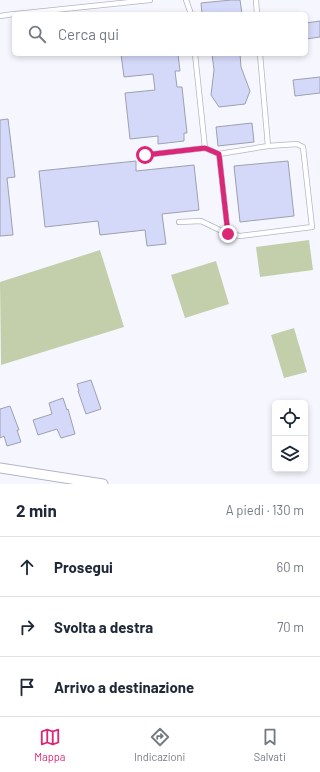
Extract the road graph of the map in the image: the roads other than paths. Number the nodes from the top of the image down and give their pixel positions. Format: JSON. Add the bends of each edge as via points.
{"nodes":[{"id":1,"x":150,"y":0,"type":"edge"},
{"id":2,"x":186,"y":0,"type":"edge"},
{"id":3,"x":256,"y":0,"type":"edge"},
{"id":4,"x":34,"y":12,"type":"edge"},
{"id":5,"x":189,"y":12,"type":"edge"},
{"id":6,"x":257,"y":12,"type":"edge"},
{"id":7,"x":12,"y":14,"type":"edge"},
{"id":8,"x":0,"y":16,"type":"edge"},
{"id":9,"x":195,"y":56,"type":"edge"},
{"id":10,"x":260,"y":56,"type":"edge"},
{"id":11,"x":268,"y":146,"type":"junction"},
{"id":12,"x":205,"y":148,"type":"junction"},
{"id":13,"x":219,"y":154,"type":"junction"},
{"id":14,"x":145,"y":155,"type":"dead end"},
{"id":15,"x":179,"y":222,"type":"dead end"},
{"id":16,"x":228,"y":234,"type":"junction"},
{"id":17,"x":0,"y":468,"type":"edge"},
{"id":18,"x":103,"y":484,"type":"edge"}],
"edges":[{"from":1,"to":4,"type":"lane"},
{"from":2,"to":5,"type":"lane"},
{"from":3,"to":6,"type":"lane"},
{"from":7,"to":8,"type":"lane"},
{"from":9,"to":12,"type":"lane"},
{"from":10,"to":11,"type":"lane"},
{"from":11,"to":13,"type":"lane"},
{"from":11,"to":16,"type":"lane","via":[[297,144],[303,147],[312,227],[240,236]]},
{"from":12,"to":13,"type":"lane"},
{"from":12,"to":14,"type":"lane"},
{"from":13,"to":16,"type":"lane"},
{"from":15,"to":16,"type":"lane","via":[[201,221]]},
{"from":17,"to":18,"type":"street"}]}
